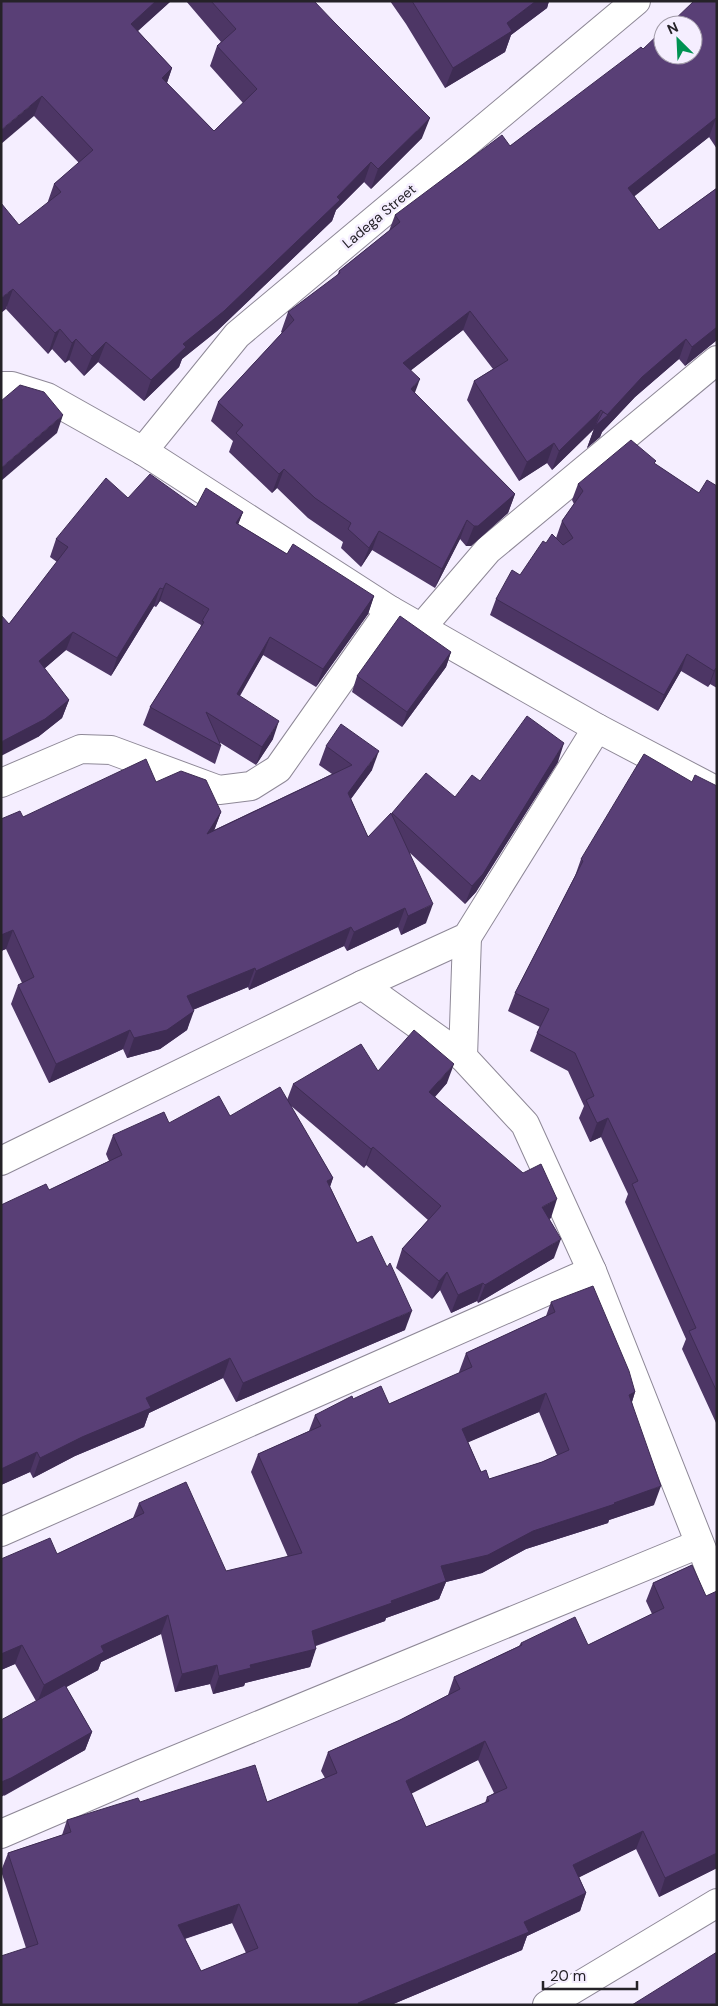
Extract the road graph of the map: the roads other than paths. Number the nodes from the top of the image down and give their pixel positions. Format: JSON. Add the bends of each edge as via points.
{"nodes":[{"id":1,"x":636,"y":1,"type":"edge"},
{"id":2,"x":717,"y":360,"type":"edge"},
{"id":3,"x":1,"y":386,"type":"edge"},
{"id":4,"x":143,"y":451,"type":"junction"},
{"id":5,"x":390,"y":610,"type":"junction"},
{"id":6,"x":422,"y":627,"type":"junction"},
{"id":7,"x":597,"y":728,"type":"junction"},
{"id":8,"x":1,"y":783,"type":"edge"},
{"id":9,"x":717,"y":791,"type":"edge"},
{"id":10,"x":467,"y":938,"type":"junction"},
{"id":11,"x":362,"y":985,"type":"junction"},
{"id":12,"x":463,"y":1058,"type":"junction"},
{"id":13,"x":1,"y":1161,"type":"edge"},
{"id":14,"x":592,"y":1271,"type":"junction"},
{"id":15,"x":1,"y":1532,"type":"edge"},
{"id":16,"x":699,"y":1544,"type":"junction"},
{"id":17,"x":717,"y":1587,"type":"edge"},
{"id":18,"x":1,"y":1834,"type":"edge"},
{"id":19,"x":717,"y":1904,"type":"edge"},
{"id":20,"x":547,"y":2005,"type":"edge"}],
"edges":[{"from":1,"to":4,"type":"street","name":"Ladega Street","via":[[237,335]]},
{"from":2,"to":6,"type":"street","via":[[488,550]]},
{"from":3,"to":4,"type":"street","via":[[12,386],[47,397]]},
{"from":4,"to":5,"type":"street"},
{"from":5,"to":6,"type":"street"},
{"from":5,"to":8,"type":"street","via":[[278,769],[251,786],[219,790],[111,750],[81,749]]},
{"from":6,"to":7,"type":"street"},
{"from":7,"to":9,"type":"street"},
{"from":7,"to":10,"type":"street"},
{"from":10,"to":11,"type":"street"},
{"from":10,"to":12,"type":"street"},
{"from":11,"to":12,"type":"street"},
{"from":11,"to":13,"type":"street"},
{"from":12,"to":14,"type":"street","via":[[525,1124]]},
{"from":14,"to":15,"type":"street"},
{"from":14,"to":16,"type":"street"},
{"from":16,"to":17,"type":"street"},
{"from":16,"to":18,"type":"street"},
{"from":19,"to":20,"type":"street"}]}
